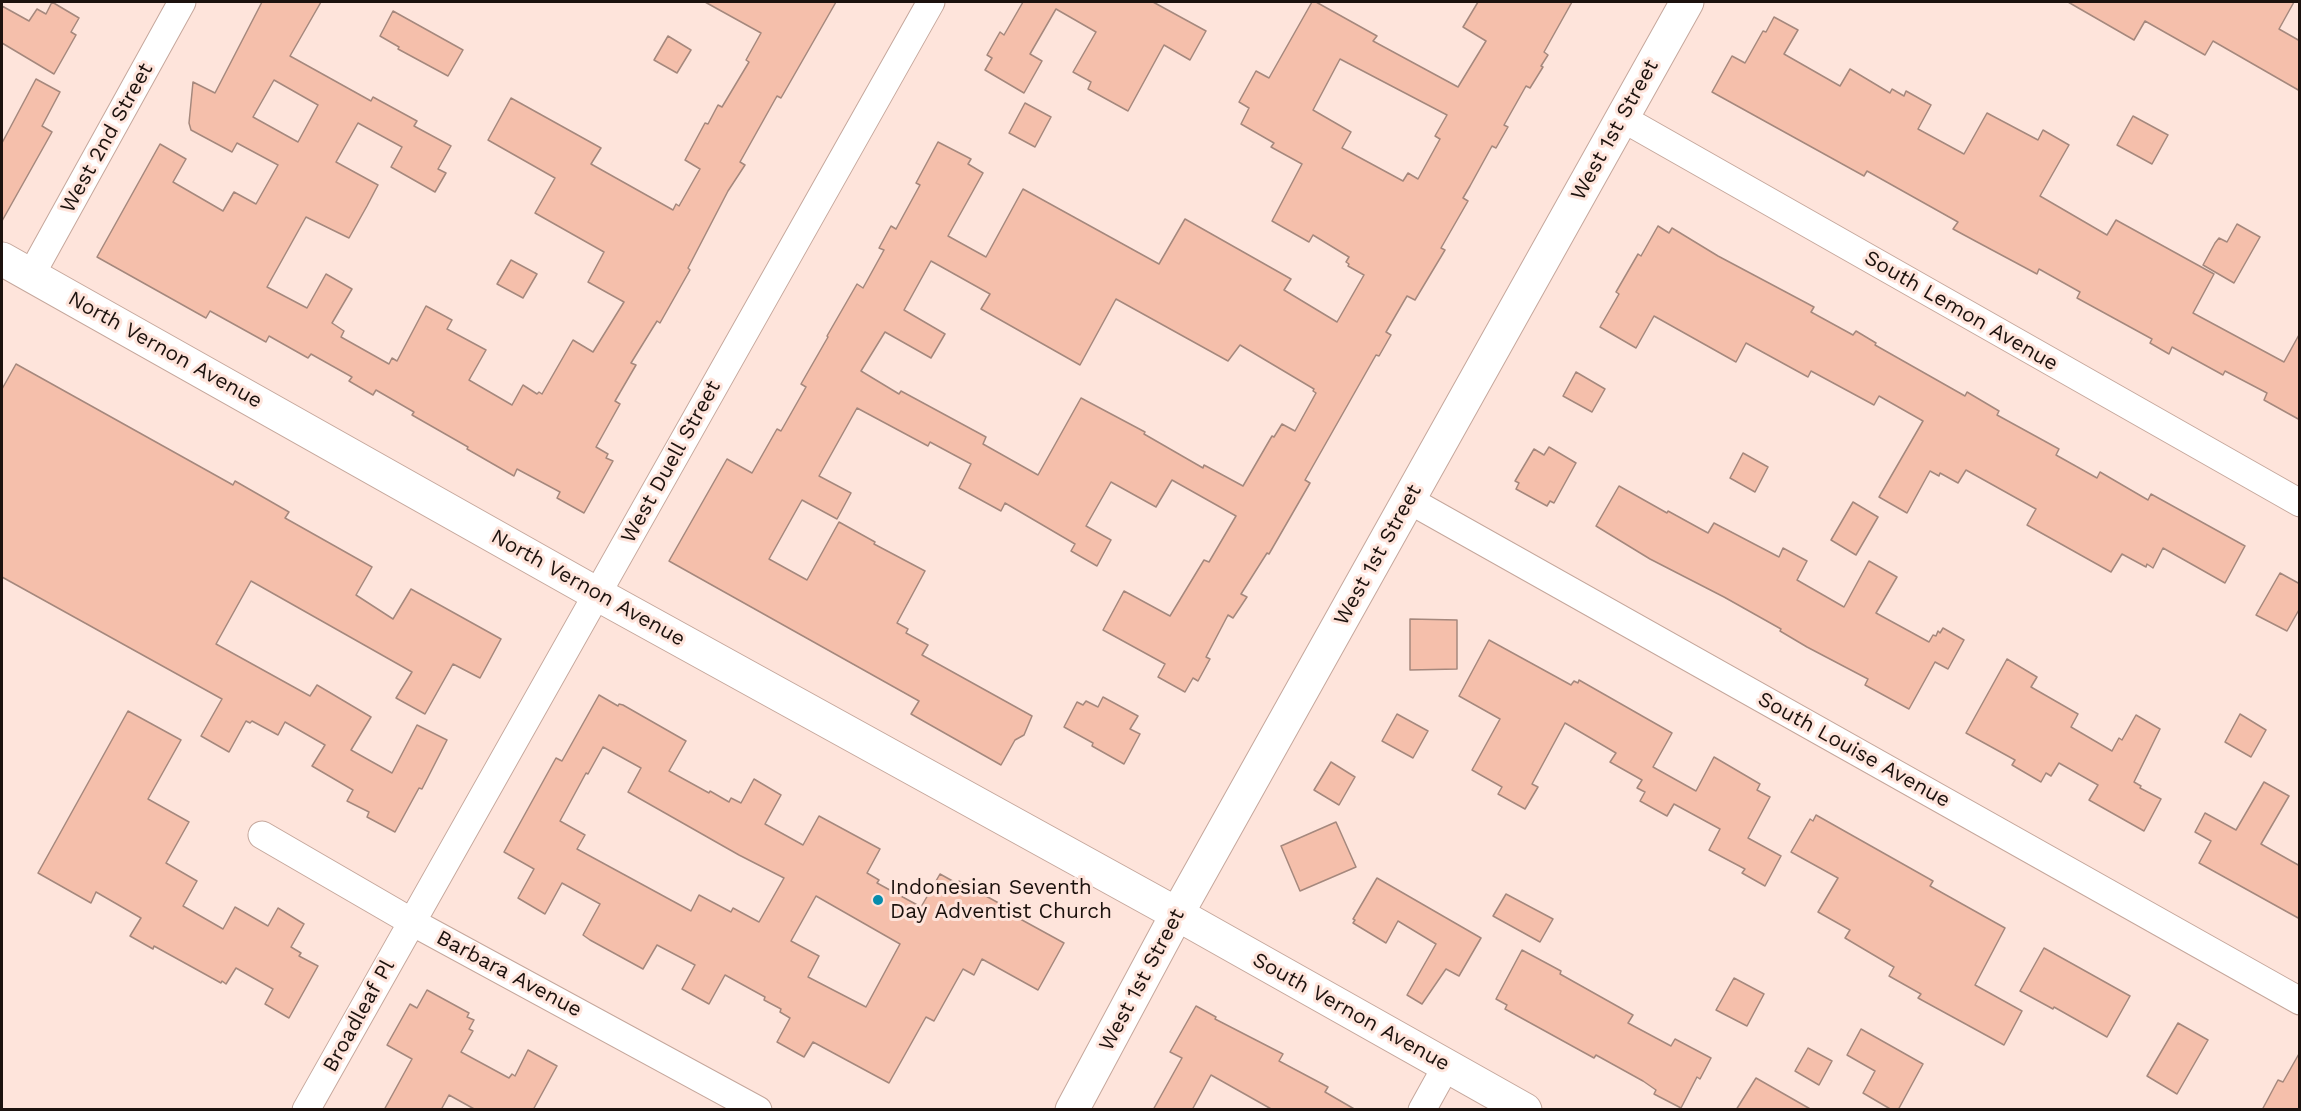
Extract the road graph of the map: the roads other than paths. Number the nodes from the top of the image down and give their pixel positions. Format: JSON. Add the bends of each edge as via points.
{"nodes":[{"id":1,"x":182,"y":2,"type":"edge"},
{"id":2,"x":931,"y":2,"type":"edge"},
{"id":3,"x":1687,"y":2,"type":"edge"},
{"id":4,"x":1622,"y":118,"type":"junction"},
{"id":5,"x":2,"y":259,"type":"edge"},
{"id":6,"x":31,"y":275,"type":"junction"},
{"id":7,"x":1409,"y":500,"type":"junction"},
{"id":8,"x":2300,"y":503,"type":"edge"},
{"id":9,"x":597,"y":594,"type":"junction"},
{"id":10,"x":262,"y":835,"type":"dead end"},
{"id":11,"x":1177,"y":914,"type":"junction"},
{"id":12,"x":412,"y":922,"type":"junction"},
{"id":13,"x":2300,"y":1001,"type":"edge"},
{"id":14,"x":1447,"y":1065,"type":"junction"},
{"id":15,"x":306,"y":1110,"type":"edge"},
{"id":16,"x":758,"y":1110,"type":"edge"},
{"id":17,"x":1072,"y":1110,"type":"edge"},
{"id":18,"x":1422,"y":1110,"type":"edge"},
{"id":19,"x":1525,"y":1110,"type":"edge"}],
"edges":[{"from":1,"to":6,"type":"street","name":"West 2nd Street"},
{"from":2,"to":9,"type":"street","name":"West Duell Street"},
{"from":3,"to":4,"type":"street","name":"West 1st Street"},
{"from":4,"to":7,"type":"street","name":"West 1st Street"},
{"from":4,"to":8,"type":"street","name":"South Lemon Avenue"},
{"from":5,"to":6,"type":"street","name":"North Vernon Avenue"},
{"from":6,"to":9,"type":"street","name":"North Vernon Avenue"},
{"from":7,"to":11,"type":"street","name":"West 1st Street"},
{"from":7,"to":13,"type":"street","name":"South Louise Avenue"},
{"from":9,"to":11,"type":"street","name":"North Vernon Avenue"},
{"from":9,"to":12,"type":"street","name":"West Duell Street"},
{"from":10,"to":12,"type":"street","name":"Barbara Avenue"},
{"from":11,"to":14,"type":"street","name":"South Vernon Avenue"},
{"from":11,"to":17,"type":"street","name":"West 1st Street"},
{"from":12,"to":15,"type":"street","name":"Broadleaf Pl"},
{"from":12,"to":16,"type":"street","name":"Barbara Avenue"},
{"from":14,"to":18,"type":"street"},
{"from":14,"to":19,"type":"street","name":"South Vernon Avenue"}]}
